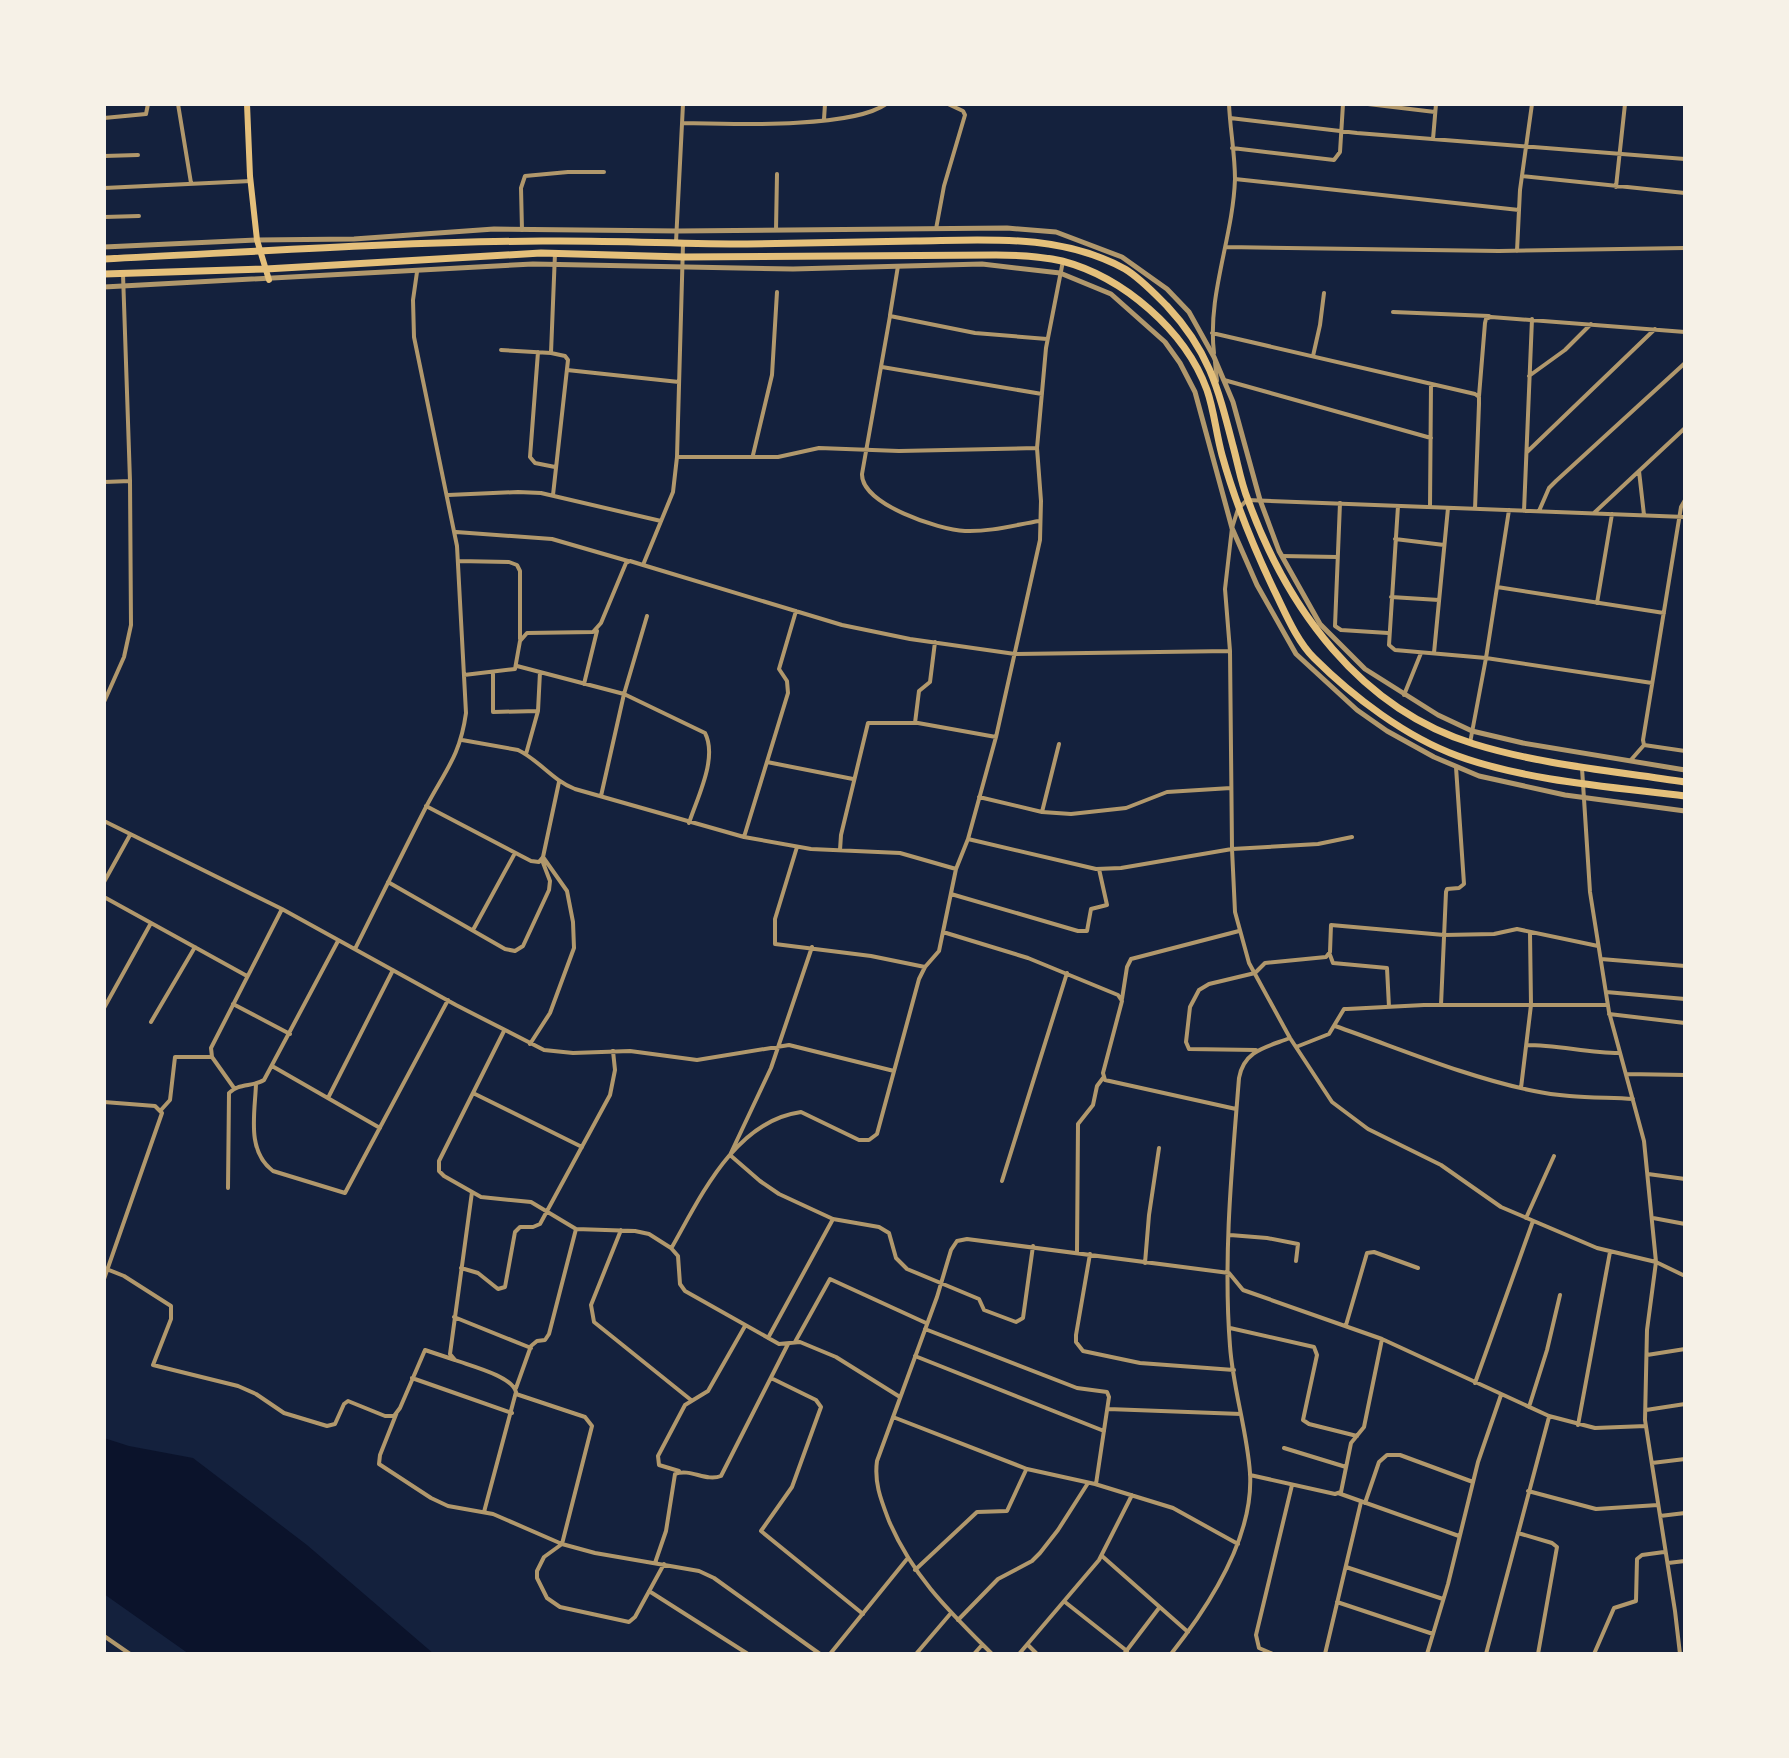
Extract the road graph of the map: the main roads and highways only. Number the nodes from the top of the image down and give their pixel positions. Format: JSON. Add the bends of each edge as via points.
{"nodes":[{"id":1,"x":247,"y":104,"type":"edge"},
{"id":2,"x":262,"y":252,"type":"junction"},
{"id":3,"x":104,"y":259,"type":"edge"},
{"id":4,"x":266,"y":269,"type":"junction"},
{"id":5,"x":104,"y":274,"type":"edge"},
{"id":6,"x":269,"y":280,"type":"road end"},
{"id":7,"x":1685,"y":782,"type":"edge"},
{"id":8,"x":1685,"y":796,"type":"edge"}],
"edges":[{"from":1,"to":2,"type":"main road"},
{"from":2,"to":3,"type":"main road"},
{"from":2,"to":4,"type":"main road"},
{"from":2,"to":7,"type":"main road","via":[[543,241],[1000,240],[1065,246],[1125,269],[1187,327],[1218,388],[1247,500],[1301,610],[1355,674],[1432,727],[1470,743],[1527,758]]},
{"from":4,"to":5,"type":"main road"},
{"from":4,"to":6,"type":"main road"},
{"from":4,"to":8,"type":"main road","via":[[555,253],[1023,255],[1063,261],[1112,281],[1185,348],[1207,389],[1238,509],[1288,619],[1312,656],[1379,713],[1457,755],[1492,767]]}]}
